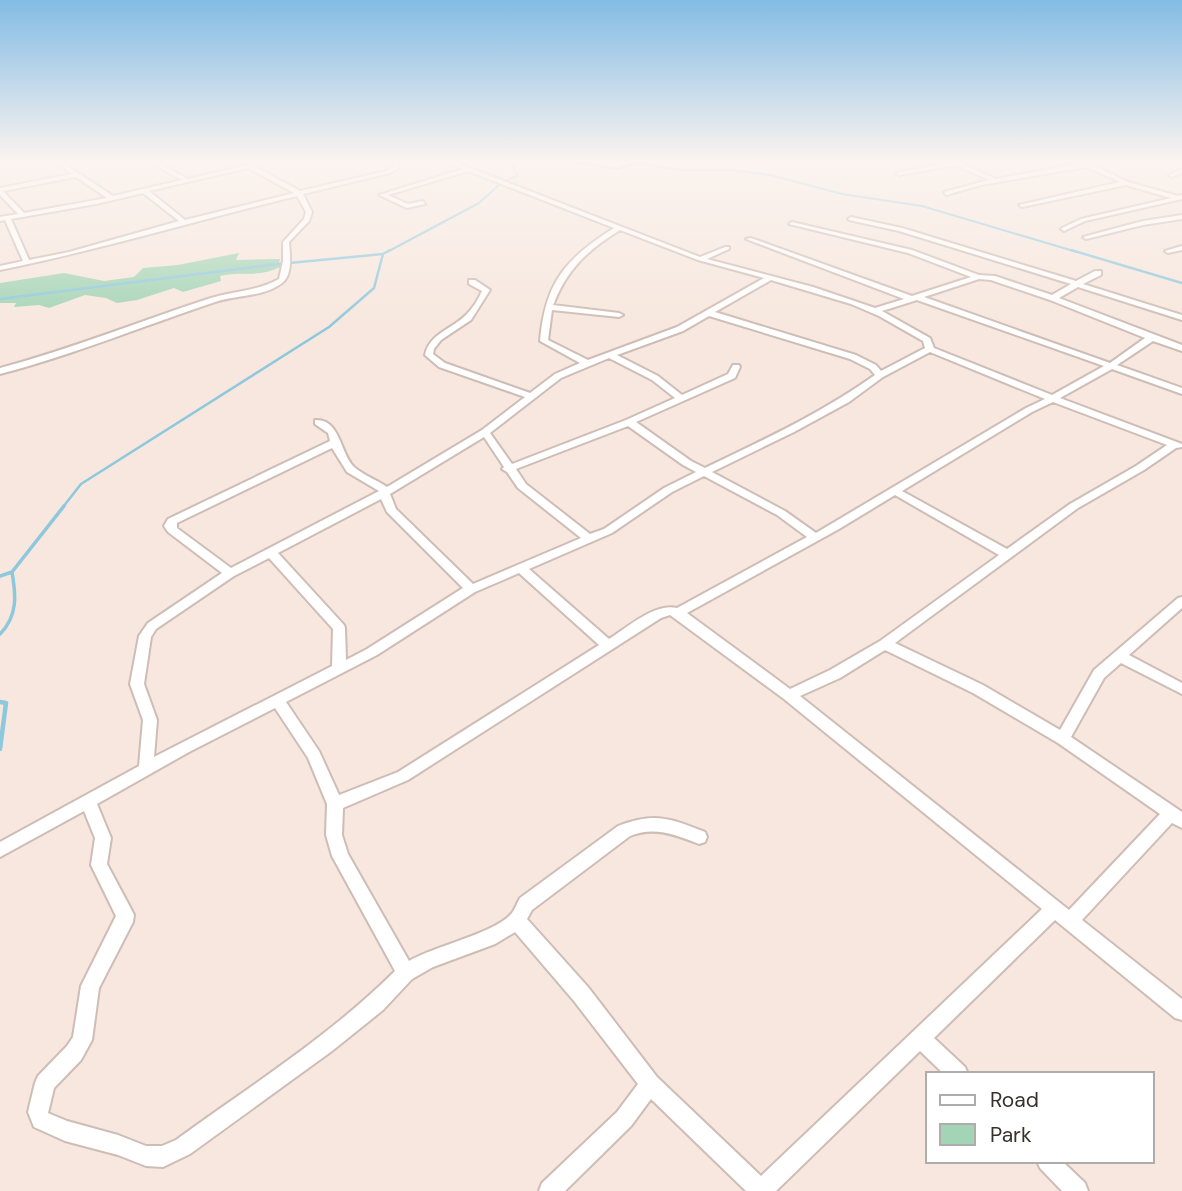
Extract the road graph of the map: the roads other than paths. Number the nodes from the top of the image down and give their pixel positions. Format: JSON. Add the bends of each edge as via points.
{"nodes":[{"id":1,"x":177,"y":217,"type":"edge"},
{"id":2,"x":205,"y":217,"type":"edge"},
{"id":3,"x":308,"y":217,"type":"edge"},
{"id":4,"x":593,"y":217,"type":"edge"},
{"id":5,"x":1100,"y":217,"type":"edge"},
{"id":6,"x":1179,"y":217,"type":"edge"},
{"id":7,"x":4,"y":218,"type":"edge"},
{"id":8,"x":851,"y":219,"type":"dead end"},
{"id":9,"x":184,"y":222,"type":"junction"},
{"id":10,"x":792,"y":224,"type":"dead end"},
{"id":11,"x":620,"y":227,"type":"junction"},
{"id":12,"x":1064,"y":229,"type":"dead end"},
{"id":13,"x":1086,"y":237,"type":"dead end"},
{"id":14,"x":749,"y":239,"type":"dead end"},
{"id":15,"x":727,"y":248,"type":"dead end"},
{"id":16,"x":1182,"y":248,"type":"edge"},
{"id":17,"x":1168,"y":251,"type":"dead end"},
{"id":18,"x":700,"y":259,"type":"junction"},
{"id":19,"x":27,"y":263,"type":"junction"},
{"id":20,"x":0,"y":268,"type":"edge"},
{"id":21,"x":1098,"y":273,"type":"dead end"},
{"id":22,"x":978,"y":277,"type":"junction"},
{"id":23,"x":770,"y":278,"type":"junction"},
{"id":24,"x":472,"y":282,"type":"dead end"},
{"id":25,"x":1077,"y":284,"type":"junction"},
{"id":26,"x":912,"y":298,"type":"junction"},
{"id":27,"x":1053,"y":298,"type":"junction"},
{"id":28,"x":548,"y":307,"type":"junction"},
{"id":29,"x":875,"y":311,"type":"junction"},
{"id":30,"x":709,"y":313,"type":"junction"},
{"id":31,"x":619,"y":315,"type":"dead end"},
{"id":32,"x":1182,"y":318,"type":"edge"},
{"id":33,"x":1150,"y":337,"type":"junction"},
{"id":34,"x":1182,"y":348,"type":"edge"},
{"id":35,"x":930,"y":349,"type":"junction"},
{"id":36,"x":610,"y":355,"type":"junction"},
{"id":37,"x":587,"y":363,"type":"junction"},
{"id":38,"x":1110,"y":366,"type":"junction"},
{"id":39,"x":736,"y":367,"type":"dead end"},
{"id":40,"x":0,"y":371,"type":"edge"},
{"id":41,"x":880,"y":375,"type":"junction"},
{"id":42,"x":1182,"y":391,"type":"edge"},
{"id":43,"x":533,"y":397,"type":"junction"},
{"id":44,"x":681,"y":398,"type":"junction"},
{"id":45,"x":1052,"y":399,"type":"junction"},
{"id":46,"x":318,"y":422,"type":"dead end"},
{"id":47,"x":629,"y":422,"type":"junction"},
{"id":48,"x":485,"y":432,"type":"junction"},
{"id":49,"x":336,"y":442,"type":"junction"},
{"id":50,"x":1178,"y":446,"type":"edge"},
{"id":51,"x":507,"y":468,"type":"junction"},
{"id":52,"x":705,"y":472,"type":"junction"},
{"id":53,"x":893,"y":490,"type":"junction"},
{"id":54,"x":386,"y":492,"type":"junction"},
{"id":55,"x":814,"y":537,"type":"junction"},
{"id":56,"x":589,"y":539,"type":"junction"},
{"id":57,"x":271,"y":553,"type":"junction"},
{"id":58,"x":1007,"y":554,"type":"junction"},
{"id":59,"x":521,"y":568,"type":"junction"},
{"id":60,"x":230,"y":573,"type":"junction"},
{"id":61,"x":471,"y":589,"type":"junction"},
{"id":62,"x":1182,"y":601,"type":"edge"},
{"id":63,"x":678,"y":613,"type":"junction"},
{"id":64,"x":885,"y":644,"type":"junction"},
{"id":65,"x":608,"y":646,"type":"junction"},
{"id":66,"x":1120,"y":656,"type":"junction"},
{"id":67,"x":339,"y":669,"type":"junction"},
{"id":68,"x":1182,"y":689,"type":"edge"},
{"id":69,"x":789,"y":695,"type":"junction"},
{"id":70,"x":278,"y":701,"type":"junction"},
{"id":71,"x":1063,"y":738,"type":"junction"},
{"id":72,"x":146,"y":769,"type":"junction"},
{"id":73,"x":88,"y":802,"type":"junction"},
{"id":74,"x":335,"y":804,"type":"junction"},
{"id":75,"x":1176,"y":817,"type":"edge"},
{"id":76,"x":699,"y":837,"type":"dead end"},
{"id":77,"x":0,"y":850,"type":"edge"},
{"id":78,"x":1055,"y":908,"type":"junction"},
{"id":79,"x":1071,"y":920,"type":"junction"},
{"id":80,"x":517,"y":921,"type":"junction"},
{"id":81,"x":406,"y":973,"type":"junction"},
{"id":82,"x":1182,"y":1011,"type":"edge"},
{"id":83,"x":920,"y":1038,"type":"junction"},
{"id":84,"x":956,"y":1072,"type":"edge"},
{"id":85,"x":650,"y":1084,"type":"junction"},
{"id":86,"x":1049,"y":1163,"type":"edge"},
{"id":87,"x":550,"y":1191,"type":"edge"},
{"id":88,"x":761,"y":1191,"type":"edge"},
{"id":89,"x":1077,"y":1191,"type":"edge"}],
"edges":[{"from":1,"to":9,"type":"street"},
{"from":2,"to":9,"type":"street"},
{"from":3,"to":40,"type":"street","via":[[286,242],[287,261],[278,283],[219,298]]},
{"from":4,"to":11,"type":"street"},
{"from":5,"to":12,"type":"street"},
{"from":6,"to":13,"type":"street"},
{"from":7,"to":19,"type":"street"},
{"from":8,"to":25,"type":"street","via":[[900,229]]},
{"from":9,"to":19,"type":"street"},
{"from":10,"to":22,"type":"street","via":[[857,238]]},
{"from":11,"to":18,"type":"street"},
{"from":11,"to":28,"type":"street","via":[[575,260],[560,277]]},
{"from":14,"to":26,"type":"street"},
{"from":15,"to":18,"type":"street"},
{"from":16,"to":17,"type":"street"},
{"from":18,"to":23,"type":"street"},
{"from":19,"to":20,"type":"street"},
{"from":21,"to":25,"type":"street"},
{"from":22,"to":26,"type":"street"},
{"from":22,"to":27,"type":"street"},
{"from":23,"to":29,"type":"street"},
{"from":23,"to":30,"type":"street"},
{"from":24,"to":43,"type":"street","via":[[486,290],[479,305],[431,345],[429,355],[442,365]]},
{"from":25,"to":27,"type":"street"},
{"from":25,"to":32,"type":"street"},
{"from":26,"to":29,"type":"street"},
{"from":26,"to":38,"type":"street"},
{"from":27,"to":33,"type":"street"},
{"from":28,"to":31,"type":"street"},
{"from":28,"to":37,"type":"street","via":[[544,341]]},
{"from":29,"to":35,"type":"street","via":[[927,340]]},
{"from":30,"to":36,"type":"street"},
{"from":30,"to":41,"type":"street","via":[[853,357]]},
{"from":33,"to":34,"type":"street"},
{"from":33,"to":38,"type":"street"},
{"from":35,"to":41,"type":"street"},
{"from":35,"to":45,"type":"street"},
{"from":36,"to":37,"type":"street"},
{"from":36,"to":44,"type":"street"},
{"from":37,"to":43,"type":"street","via":[[558,376]]},
{"from":38,"to":42,"type":"street"},
{"from":38,"to":45,"type":"street"},
{"from":39,"to":44,"type":"street","via":[[732,376]]},
{"from":41,"to":52,"type":"street","via":[[829,410]]},
{"from":43,"to":48,"type":"street"},
{"from":44,"to":47,"type":"street"},
{"from":45,"to":50,"type":"street"},
{"from":45,"to":53,"type":"street"},
{"from":46,"to":49,"type":"street","via":[[332,432]]},
{"from":47,"to":51,"type":"street"},
{"from":47,"to":52,"type":"street"},
{"from":48,"to":51,"type":"street"},
{"from":48,"to":54,"type":"street"},
{"from":49,"to":54,"type":"street","via":[[351,470]]},
{"from":49,"to":60,"type":"street","via":[[172,522],[172,530]]},
{"from":50,"to":58,"type":"street","via":[[1074,506]]},
{"from":51,"to":56,"type":"street","via":[[522,486]]},
{"from":52,"to":55,"type":"street"},
{"from":52,"to":56,"type":"street"},
{"from":53,"to":55,"type":"street"},
{"from":53,"to":58,"type":"street"},
{"from":54,"to":57,"type":"street"},
{"from":54,"to":61,"type":"street","via":[[391,510]]},
{"from":55,"to":63,"type":"street"},
{"from":56,"to":59,"type":"street"},
{"from":57,"to":60,"type":"street"},
{"from":57,"to":67,"type":"street","via":[[339,628]]},
{"from":58,"to":64,"type":"street"},
{"from":59,"to":61,"type":"street"},
{"from":59,"to":65,"type":"street"},
{"from":60,"to":72,"type":"street","via":[[162,617],[145,636],[137,684],[150,720]]},
{"from":61,"to":67,"type":"street"},
{"from":62,"to":66,"type":"street"},
{"from":63,"to":65,"type":"street","via":[[657,615]]},
{"from":63,"to":69,"type":"street"},
{"from":64,"to":69,"type":"street"},
{"from":64,"to":71,"type":"street"},
{"from":65,"to":74,"type":"street","via":[[403,776]]},
{"from":66,"to":68,"type":"street"},
{"from":66,"to":71,"type":"street","via":[[1099,674]]},
{"from":67,"to":70,"type":"street"},
{"from":69,"to":78,"type":"street"},
{"from":70,"to":72,"type":"street"},
{"from":70,"to":74,"type":"street","via":[[314,755]]},
{"from":71,"to":75,"type":"street"},
{"from":72,"to":73,"type":"street"},
{"from":73,"to":77,"type":"street"},
{"from":73,"to":81,"type":"street","via":[[103,838],[99,865],[125,915],[90,986],[82,1040],[42,1089],[37,1112],[41,1120],[146,1156],[163,1157],[325,1044]]},
{"from":74,"to":81,"type":"street","via":[[334,835],[340,856]]},
{"from":75,"to":79,"type":"street"},
{"from":76,"to":80,"type":"street","via":[[653,823],[624,831],[526,904]]},
{"from":78,"to":79,"type":"street"},
{"from":78,"to":83,"type":"street"},
{"from":79,"to":82,"type":"street"},
{"from":80,"to":81,"type":"street","via":[[489,938]]},
{"from":80,"to":85,"type":"street"},
{"from":83,"to":84,"type":"street"},
{"from":83,"to":88,"type":"street"},
{"from":85,"to":87,"type":"street","via":[[624,1119]]},
{"from":85,"to":88,"type":"street"},
{"from":86,"to":89,"type":"street"}]}
